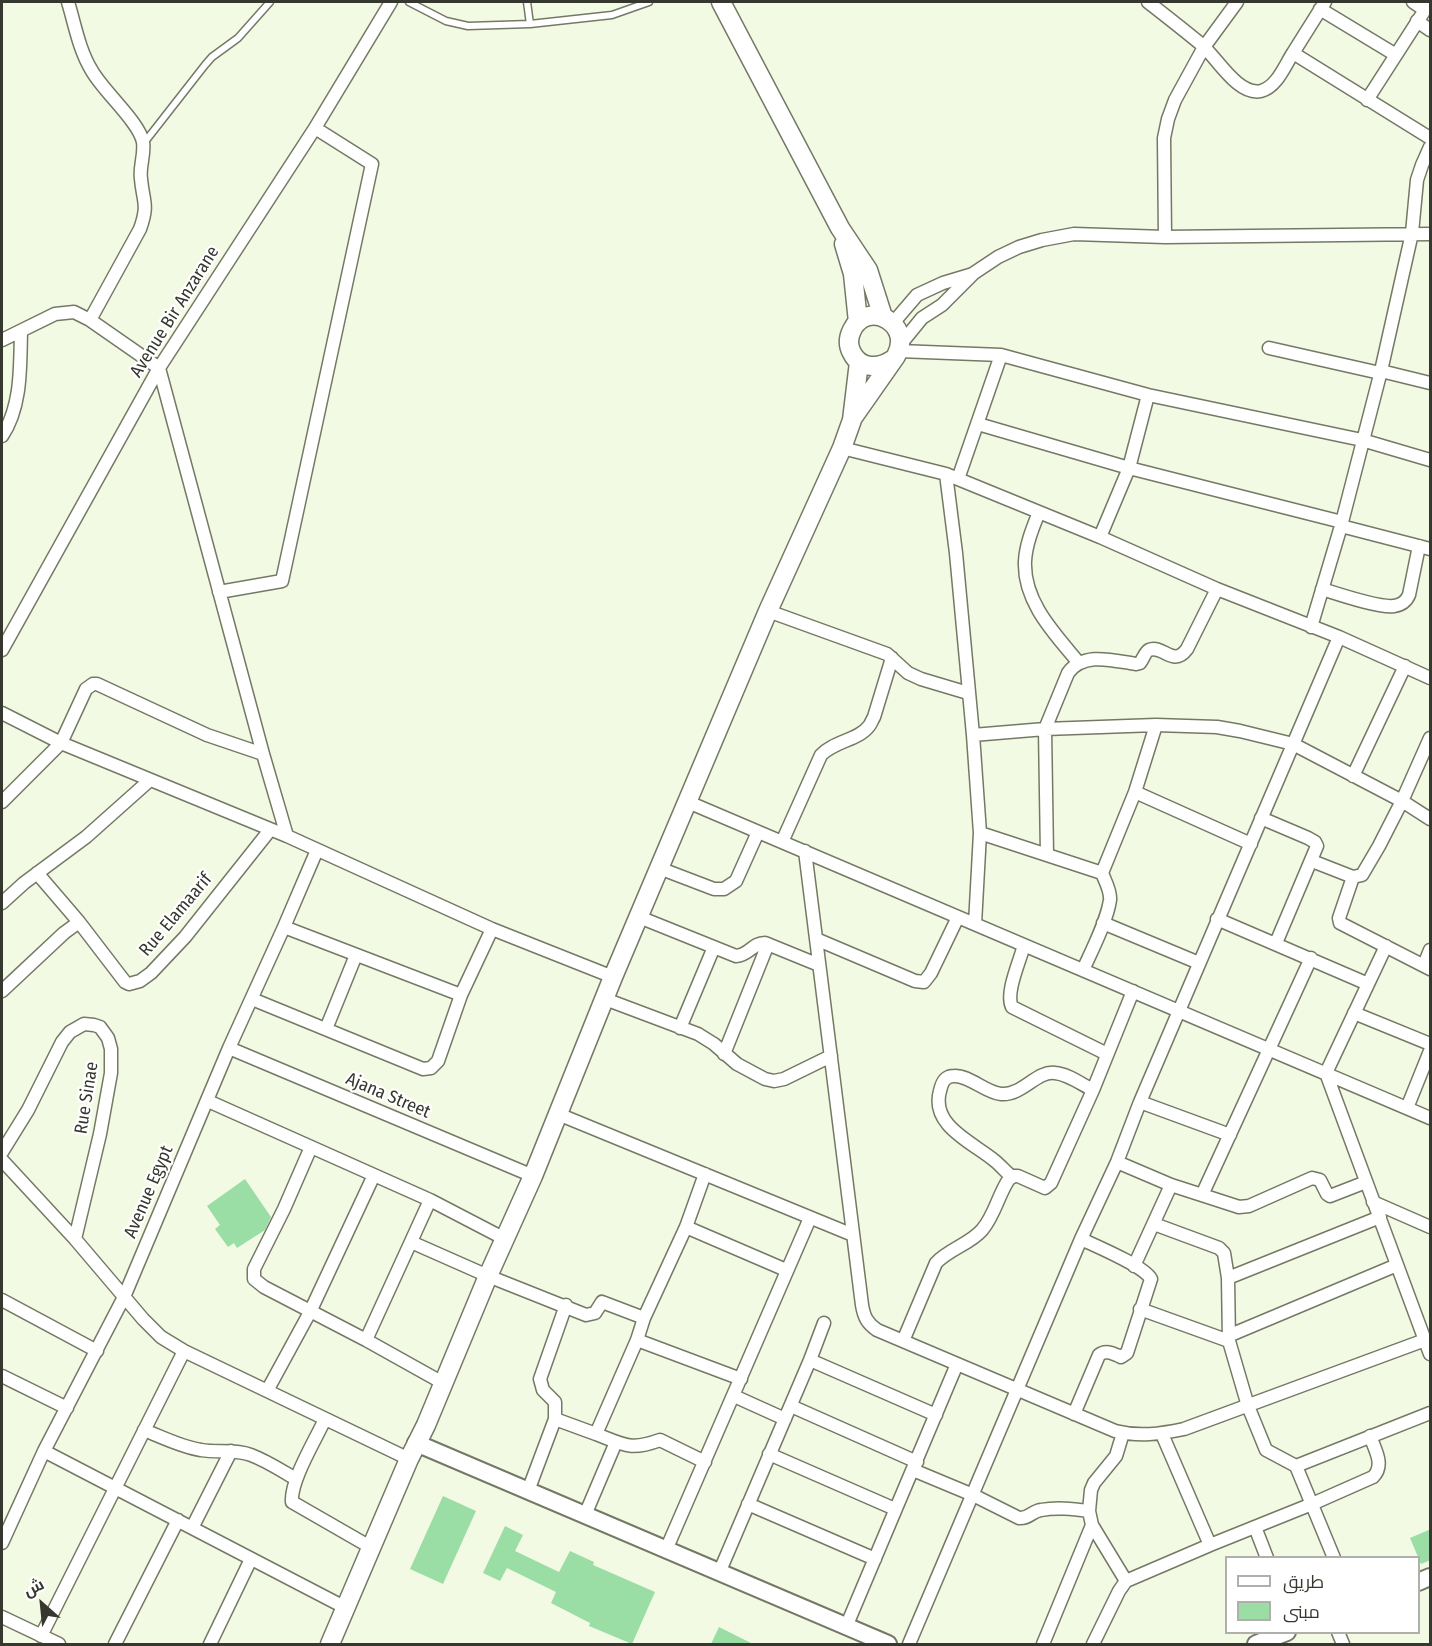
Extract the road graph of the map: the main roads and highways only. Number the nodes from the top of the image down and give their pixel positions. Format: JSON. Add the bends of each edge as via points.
{"nodes":[{"id":1,"x":721,"y":2,"type":"edge"},
{"id":2,"x":840,"y":228,"type":"junction"},
{"id":3,"x":888,"y":320,"type":"junction"},
{"id":4,"x":858,"y":322,"type":"junction"},
{"id":5,"x":897,"y":352,"type":"junction"},
{"id":6,"x":859,"y":362,"type":"junction"},
{"id":7,"x":852,"y":420,"type":"junction"},
{"id":8,"x":330,"y":1644,"type":"edge"}],
"edges":[{"from":1,"to":2,"type":"main road"},
{"from":2,"to":3,"type":"main road","via":[[868,270]]},
{"from":2,"to":4,"type":"main road","via":[[853,274]]},
{"from":3,"to":4,"type":"main road","via":[[871,316]]},
{"from":3,"to":5,"type":"main road","via":[[899,333]]},
{"from":4,"to":6,"type":"main road","via":[[849,341]]},
{"from":5,"to":6,"type":"main road","via":[[882,366],[870,367]]},
{"from":5,"to":7,"type":"main road"},
{"from":6,"to":7,"type":"main road"},
{"from":7,"to":8,"type":"main road","via":[[659,868],[533,1176]]}]}
